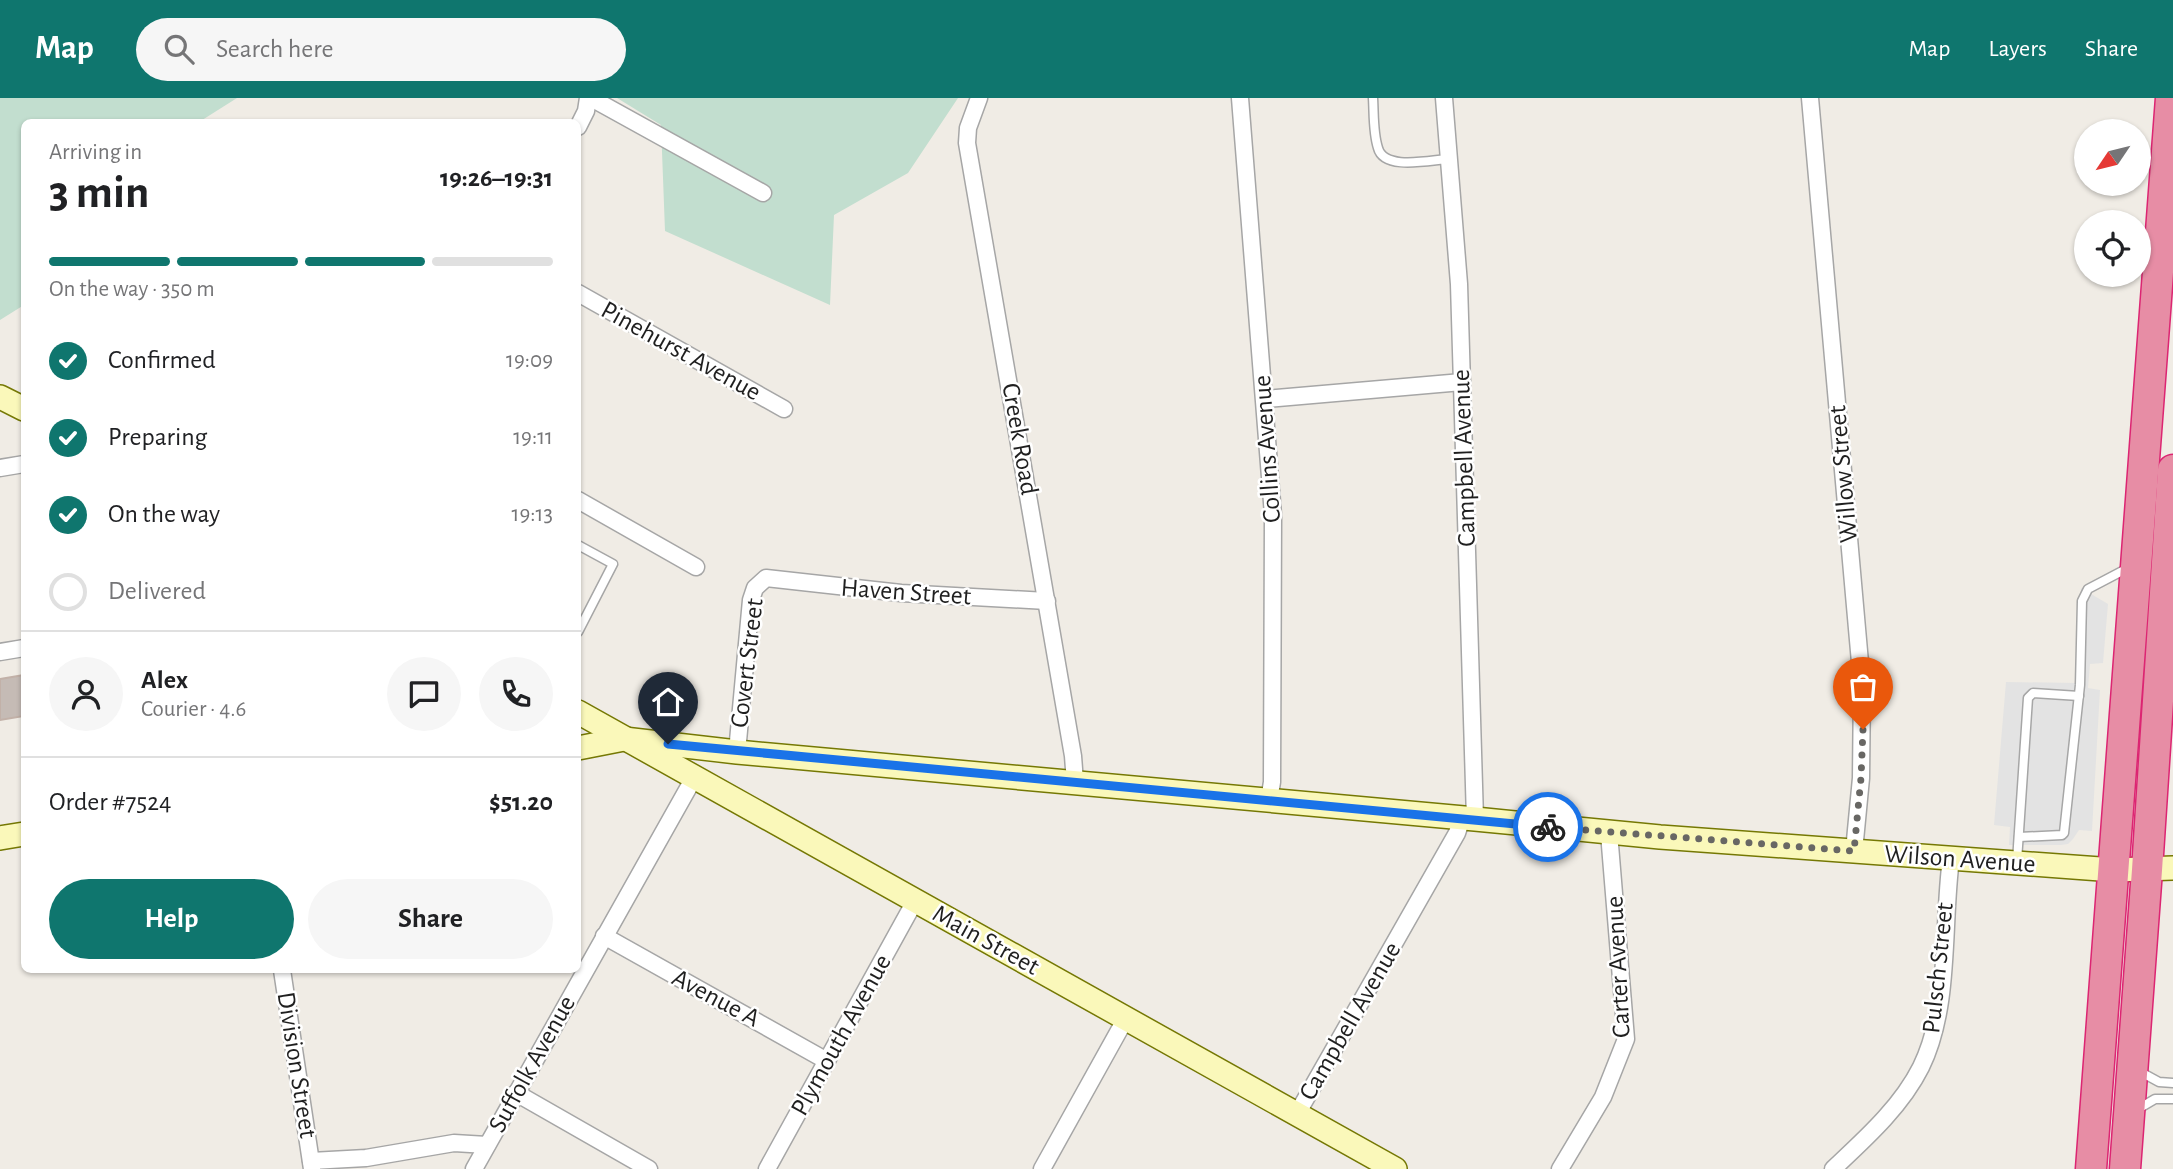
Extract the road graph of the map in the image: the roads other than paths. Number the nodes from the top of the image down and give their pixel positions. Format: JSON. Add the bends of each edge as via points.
{"nodes":[{"id":1,"x":589,"y":98,"type":"edge"},
{"id":2,"x":978,"y":98,"type":"edge"},
{"id":3,"x":1240,"y":98,"type":"edge"},
{"id":4,"x":1373,"y":98,"type":"edge"},
{"id":5,"x":1444,"y":98,"type":"edge"},
{"id":6,"x":1810,"y":98,"type":"edge"},
{"id":7,"x":2172,"y":98,"type":"edge"},
{"id":8,"x":581,"y":121,"type":"edge"},
{"id":9,"x":1449,"y":159,"type":"junction"},
{"id":10,"x":763,"y":193,"type":"dead end"},
{"id":11,"x":581,"y":295,"type":"edge"},
{"id":12,"x":1462,"y":382,"type":"junction"},
{"id":13,"x":0,"y":397,"type":"edge"},
{"id":14,"x":1266,"y":399,"type":"junction"},
{"id":15,"x":21,"y":408,"type":"edge"},
{"id":16,"x":784,"y":409,"type":"dead end"},
{"id":17,"x":21,"y":464,"type":"edge"},
{"id":18,"x":0,"y":468,"type":"edge"},
{"id":19,"x":2173,"y":470,"type":"edge"},
{"id":20,"x":581,"y":502,"type":"edge"},
{"id":21,"x":581,"y":548,"type":"edge"},
{"id":22,"x":2159,"y":565,"type":"edge"},
{"id":23,"x":696,"y":567,"type":"dead end"},
{"id":24,"x":766,"y":578,"type":"joint"},
{"id":25,"x":1047,"y":601,"type":"junction"},
{"id":26,"x":581,"y":626,"type":"edge"},
{"id":27,"x":21,"y":648,"type":"edge"},
{"id":28,"x":0,"y":652,"type":"edge"},
{"id":29,"x":2079,"y":696,"type":"junction"},
{"id":30,"x":581,"y":714,"type":"edge"},
{"id":31,"x":624,"y":739,"type":"junction"},
{"id":32,"x":581,"y":747,"type":"edge"},
{"id":33,"x":737,"y":752,"type":"junction"},
{"id":34,"x":695,"y":776,"type":"junction"},
{"id":35,"x":1075,"y":782,"type":"junction"},
{"id":36,"x":1269,"y":800,"type":"junction"},
{"id":37,"x":1469,"y":818,"type":"junction"},
{"id":38,"x":1609,"y":833,"type":"junction"},
{"id":39,"x":21,"y":834,"type":"edge"},
{"id":40,"x":2018,"y":836,"type":"junction"},
{"id":41,"x":0,"y":838,"type":"edge"},
{"id":42,"x":1854,"y":851,"type":"junction"},
{"id":43,"x":1951,"y":859,"type":"junction"},
{"id":44,"x":2017,"y":864,"type":"junction"},
{"id":45,"x":2160,"y":869,"type":"edge"},
{"id":46,"x":2114,"y":870,"type":"junction"},
{"id":47,"x":915,"y":901,"type":"junction"},
{"id":48,"x":604,"y":936,"type":"junction"},
{"id":49,"x":282,"y":973,"type":"edge"},
{"id":50,"x":1126,"y":1018,"type":"junction"},
{"id":51,"x":827,"y":1061,"type":"junction"},
{"id":52,"x":2133,"y":1067,"type":"junction"},
{"id":53,"x":2173,"y":1083,"type":"edge"},
{"id":54,"x":516,"y":1093,"type":"junction"},
{"id":55,"x":2173,"y":1099,"type":"edge"},
{"id":56,"x":1297,"y":1114,"type":"junction"},
{"id":57,"x":2129,"y":1114,"type":"junction"},
{"id":58,"x":487,"y":1144,"type":"junction"},
{"id":59,"x":312,"y":1165,"type":"edge"},
{"id":60,"x":474,"y":1169,"type":"edge"},
{"id":61,"x":649,"y":1169,"type":"edge"},
{"id":62,"x":766,"y":1169,"type":"edge"},
{"id":63,"x":1042,"y":1169,"type":"edge"},
{"id":64,"x":1395,"y":1169,"type":"edge"},
{"id":65,"x":1560,"y":1169,"type":"edge"},
{"id":66,"x":1833,"y":1169,"type":"edge"},
{"id":67,"x":2091,"y":1169,"type":"edge"},
{"id":68,"x":2125,"y":1169,"type":"edge"}],
"edges":[{"from":1,"to":8,"type":"street"},
{"from":1,"to":10,"type":"street"},
{"from":2,"to":25,"type":"street","name":"Creek Road","via":[[967,143]]},
{"from":3,"to":14,"type":"street","name":"Collins Avenue"},
{"from":4,"to":9,"type":"lane","via":[[1378,150],[1385,160]]},
{"from":5,"to":9,"type":"street","name":"Campbell Avenue"},
{"from":6,"to":42,"type":"street","name":"Willow Street","via":[[1862,685]]},
{"from":7,"to":22,"type":"highway"},
{"from":9,"to":12,"type":"street","name":"Campbell Avenue"},
{"from":11,"to":16,"type":"street","name":"Pinehurst Avenue"},
{"from":12,"to":14,"type":"street"},
{"from":12,"to":37,"type":"street","name":"Campbell Avenue"},
{"from":13,"to":15,"type":"street"},
{"from":14,"to":36,"type":"street","name":"Collins Avenue","via":[[1273,515]]},
{"from":17,"to":18,"type":"street"},
{"from":19,"to":22,"type":"highway"},
{"from":20,"to":23,"type":"street"},
{"from":21,"to":26,"type":"lane","via":[[613,564]]},
{"from":22,"to":29,"type":"lane","via":[[2092,586],[2085,594]]},
{"from":22,"to":45,"type":"highway"},
{"from":22,"to":46,"type":"highway"},
{"from":24,"to":25,"type":"street","name":"Haven Street","via":[[901,593]]},
{"from":24,"to":33,"type":"street","name":"Covert Street","via":[[755,587],[751,600]]},
{"from":25,"to":35,"type":"street","name":"Creek Road"},
{"from":27,"to":28,"type":"street"},
{"from":29,"to":40,"type":"lane","via":[[2064,833]]},
{"from":29,"to":40,"type":"lane","via":[[2033,693],[2028,698]]},
{"from":30,"to":31,"type":"street","name":"Main Street"},
{"from":31,"to":32,"type":"street","name":"Wilson Avenue"},
{"from":31,"to":33,"type":"street","name":"Wilson Avenue"},
{"from":31,"to":34,"type":"street","name":"Main Street"},
{"from":33,"to":35,"type":"street","name":"Wilson Avenue"},
{"from":34,"to":47,"type":"street","name":"Main Street"},
{"from":34,"to":48,"type":"street","name":"Suffolk Avenue"},
{"from":35,"to":36,"type":"street","name":"Wilson Avenue"},
{"from":36,"to":37,"type":"street","name":"Wilson Avenue"},
{"from":37,"to":38,"type":"street","name":"Wilson Avenue"},
{"from":37,"to":56,"type":"street","name":"Campbell Avenue"},
{"from":38,"to":42,"type":"street","name":"Wilson Avenue"},
{"from":38,"to":65,"type":"street","name":"Carter Avenue","via":[[1626,1039],[1602,1097]]},
{"from":39,"to":41,"type":"street"},
{"from":40,"to":44,"type":"lane"},
{"from":42,"to":43,"type":"street","name":"Wilson Avenue"},
{"from":43,"to":44,"type":"street","name":"Wilson Avenue"},
{"from":43,"to":66,"type":"street","name":"Pulsch Street","via":[[1939,1001],[1929,1045],[1899,1100]]},
{"from":44,"to":46,"type":"street","name":"Wilson Avenue"},
{"from":45,"to":46,"type":"street","name":"Wilson Avenue"},
{"from":45,"to":52,"type":"highway"},
{"from":46,"to":67,"type":"highway"},
{"from":47,"to":50,"type":"street","name":"Main Street"},
{"from":47,"to":51,"type":"street","name":"Plymouth Avenue"},
{"from":48,"to":51,"type":"street","name":"Avenue A"},
{"from":48,"to":54,"type":"street","name":"Suffolk Avenue"},
{"from":49,"to":59,"type":"street","name":"Division Street"},
{"from":50,"to":56,"type":"street","name":"Main Street"},
{"from":50,"to":63,"type":"street"},
{"from":51,"to":62,"type":"street","name":"Plymouth Avenue"},
{"from":52,"to":53,"type":"lane","via":[[2158,1082]]},
{"from":52,"to":57,"type":"highway"},
{"from":54,"to":58,"type":"street","name":"Suffolk Avenue"},
{"from":54,"to":61,"type":"street"},
{"from":55,"to":57,"type":"lane","via":[[2155,1099]]},
{"from":56,"to":64,"type":"street","name":"Main Street"},
{"from":57,"to":68,"type":"highway"},
{"from":58,"to":59,"type":"street","name":"Division Street","via":[[454,1143]]},
{"from":58,"to":60,"type":"street","name":"Suffolk Avenue"}]}
